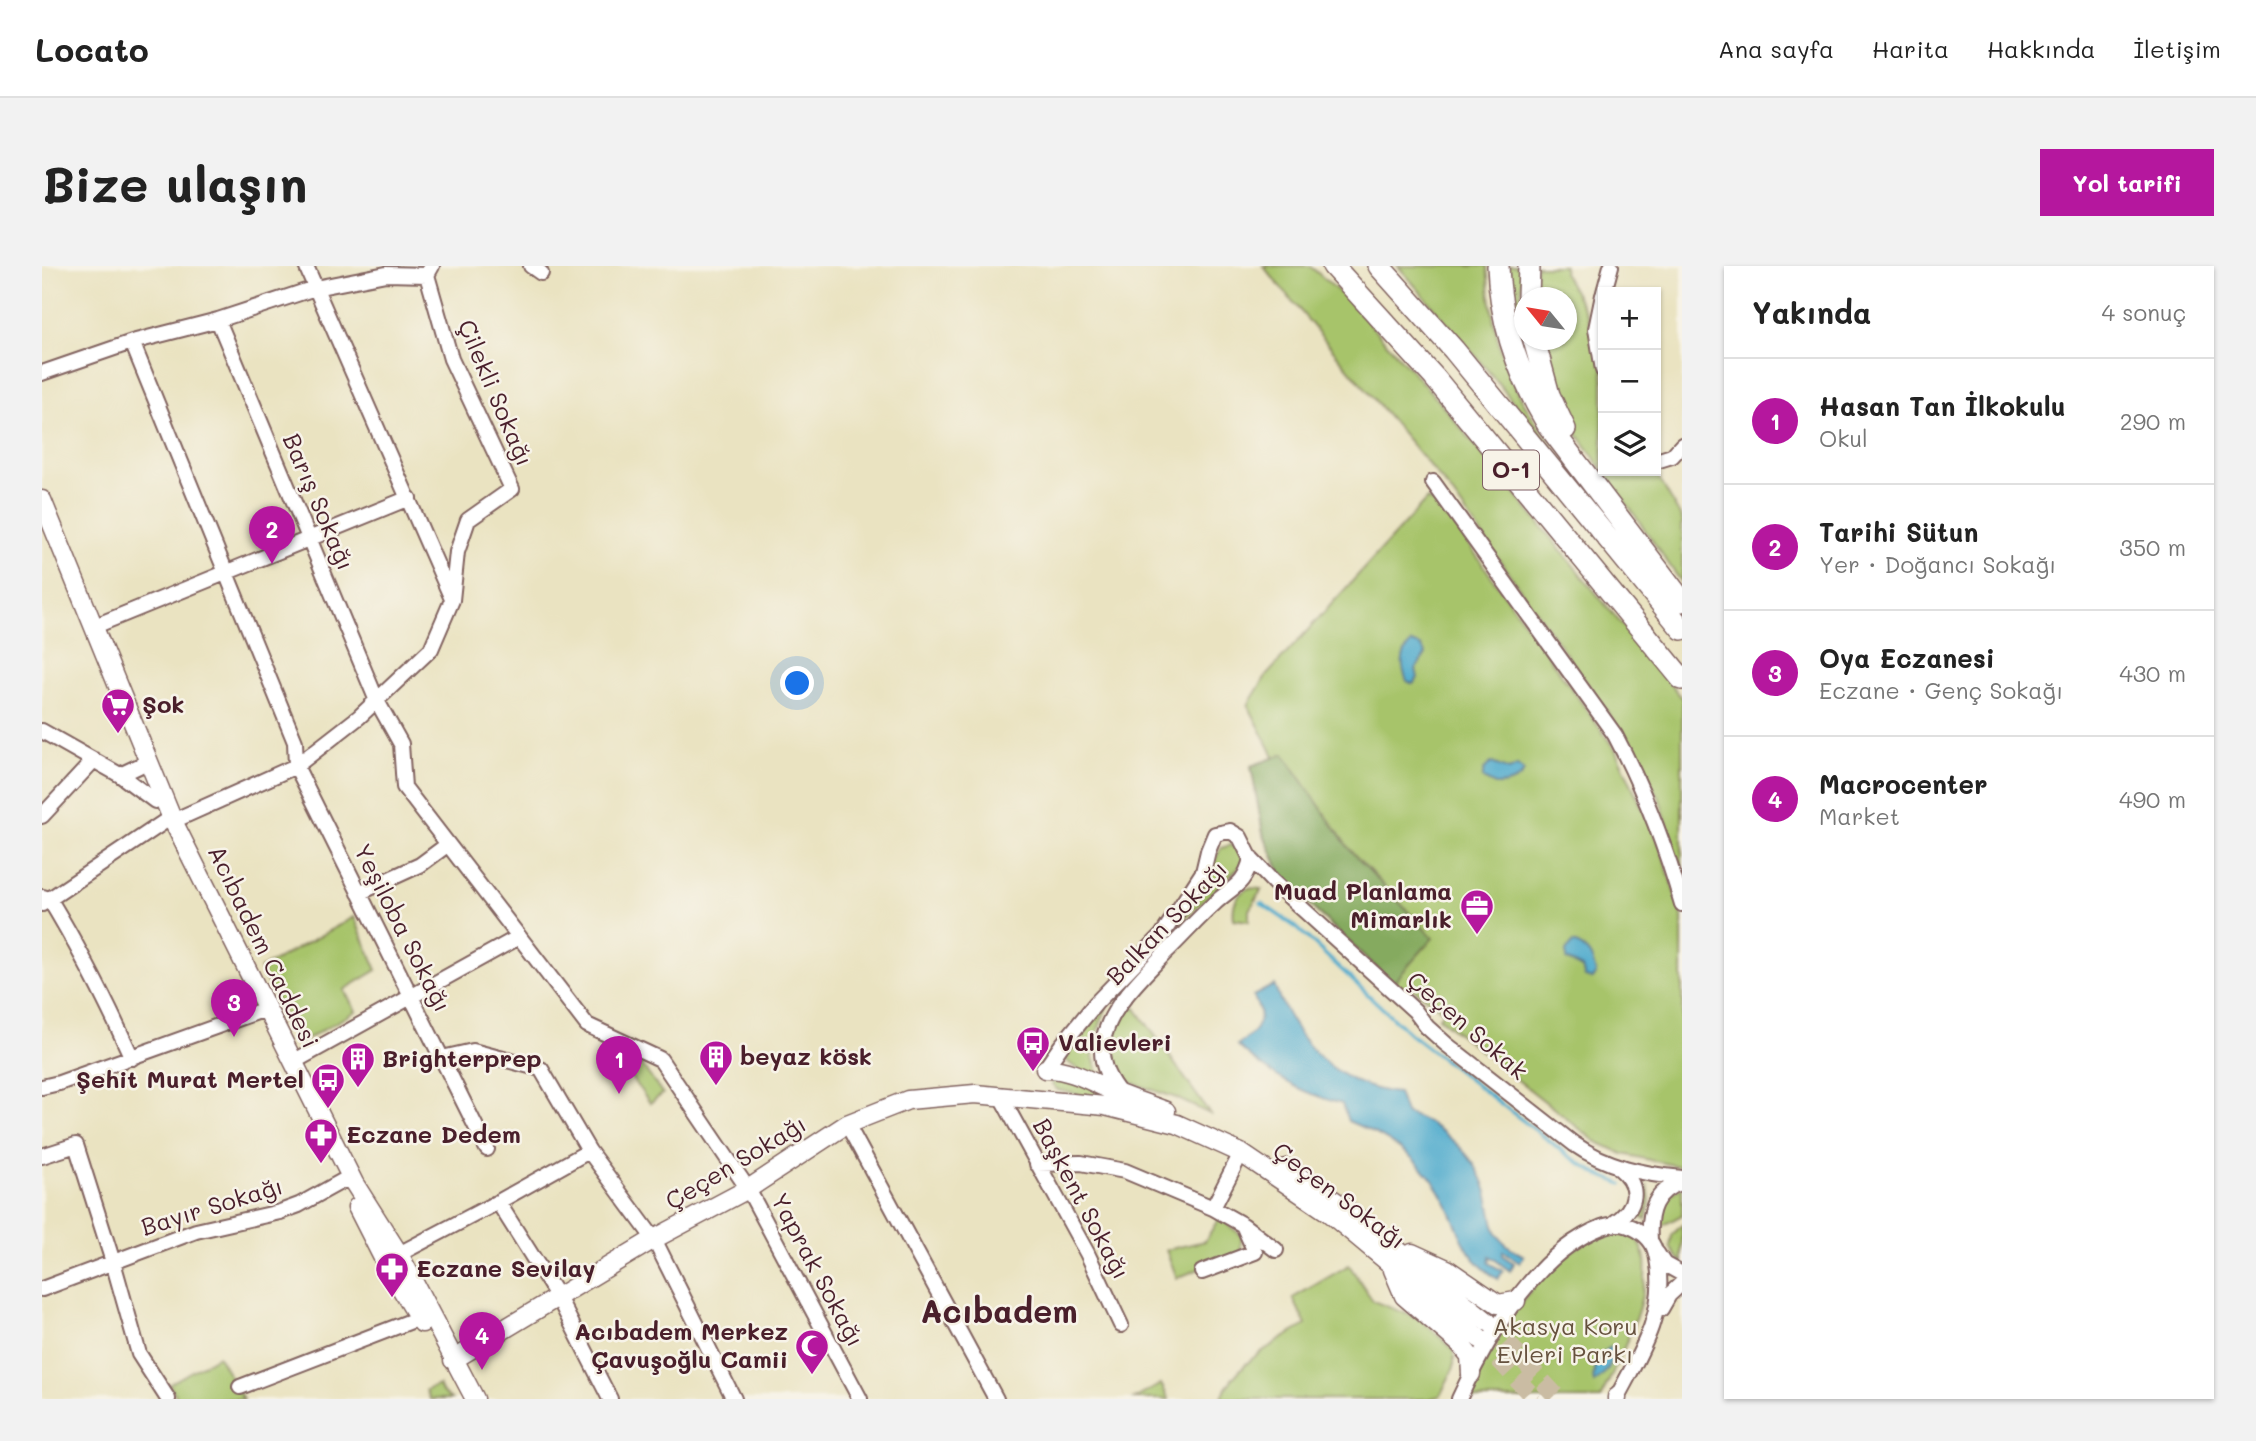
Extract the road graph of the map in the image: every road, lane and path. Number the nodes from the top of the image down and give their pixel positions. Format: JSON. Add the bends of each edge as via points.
{"nodes":[{"id":1,"x":308,"y":266,"type":"edge"},
{"id":2,"x":1318,"y":266,"type":"edge"},
{"id":3,"x":1333,"y":266,"type":"edge"},
{"id":4,"x":1379,"y":266,"type":"edge"},
{"id":5,"x":1498,"y":266,"type":"edge"},
{"id":6,"x":1529,"y":266,"type":"edge"},
{"id":7,"x":1611,"y":266,"type":"edge"},
{"id":8,"x":429,"y":271,"type":"edge"},
{"id":9,"x":1528,"y":287,"type":"edge"},
{"id":10,"x":1606,"y":287,"type":"edge"},
{"id":11,"x":315,"y":288,"type":"junction"},
{"id":12,"x":1376,"y":310,"type":"junction"},
{"id":13,"x":218,"y":320,"type":"junction"},
{"id":14,"x":1598,"y":320,"type":"edge"},
{"id":15,"x":1598,"y":341,"type":"edge"},
{"id":16,"x":132,"y":342,"type":"junction"},
{"id":17,"x":1537,"y":350,"type":"edge"},
{"id":18,"x":42,"y":373,"type":"edge"},
{"id":19,"x":1682,"y":445,"type":"edge"},
{"id":20,"x":1661,"y":459,"type":"edge"},
{"id":21,"x":1433,"y":482,"type":"dead end"},
{"id":22,"x":409,"y":498,"type":"junction"},
{"id":23,"x":42,"y":500,"type":"edge"},
{"id":24,"x":45,"y":522,"type":"edge"},
{"id":25,"x":1631,"y":534,"type":"junction"},
{"id":26,"x":309,"y":539,"type":"junction"},
{"id":27,"x":226,"y":573,"type":"junction"},
{"id":28,"x":452,"y":600,"type":"junction"},
{"id":29,"x":1682,"y":601,"type":"edge"},
{"id":30,"x":94,"y":626,"type":"junction"},
{"id":31,"x":1682,"y":629,"type":"edge"},
{"id":32,"x":1682,"y":679,"type":"edge"},
{"id":33,"x":377,"y":701,"type":"junction"},
{"id":34,"x":42,"y":731,"type":"edge"},
{"id":35,"x":94,"y":760,"type":"junction"},
{"id":36,"x":139,"y":766,"type":"junction"},
{"id":37,"x":296,"y":766,"type":"junction"},
{"id":38,"x":120,"y":775,"type":"junction"},
{"id":39,"x":155,"y":801,"type":"junction"},
{"id":40,"x":42,"y":816,"type":"edge"},
{"id":41,"x":169,"y":822,"type":"junction"},
{"id":42,"x":1230,"y":831,"type":"joint"},
{"id":43,"x":447,"y":845,"type":"junction"},
{"id":44,"x":1251,"y":859,"type":"junction"},
{"id":45,"x":359,"y":893,"type":"junction"},
{"id":46,"x":45,"y":900,"type":"edge"},
{"id":47,"x":1682,"y":904,"type":"edge"},
{"id":48,"x":519,"y":937,"type":"junction"},
{"id":49,"x":411,"y":996,"type":"junction"},
{"id":50,"x":262,"y":1012,"type":"junction"},
{"id":51,"x":132,"y":1058,"type":"junction"},
{"id":52,"x":442,"y":1058,"type":"junction"},
{"id":53,"x":660,"y":1059,"type":"joint"},
{"id":54,"x":293,"y":1062,"type":"junction"},
{"id":55,"x":1045,"y":1069,"type":"junction"},
{"id":56,"x":42,"y":1087,"type":"edge"},
{"id":57,"x":1000,"y":1095,"type":"junction"},
{"id":58,"x":1121,"y":1095,"type":"junction"},
{"id":59,"x":1026,"y":1099,"type":"junction"},
{"id":60,"x":1070,"y":1102,"type":"junction"},
{"id":61,"x":847,"y":1124,"type":"junction"},
{"id":62,"x":487,"y":1149,"type":"dead end"},
{"id":63,"x":589,"y":1151,"type":"junction"},
{"id":64,"x":1241,"y":1153,"type":"junction"},
{"id":65,"x":42,"y":1156,"type":"edge"},
{"id":66,"x":1037,"y":1164,"type":"junction"},
{"id":67,"x":1617,"y":1166,"type":"junction"},
{"id":68,"x":1646,"y":1175,"type":"junction"},
{"id":69,"x":1682,"y":1180,"type":"edge"},
{"id":70,"x":349,"y":1182,"type":"junction"},
{"id":71,"x":748,"y":1189,"type":"junction"},
{"id":72,"x":1634,"y":1193,"type":"junction"},
{"id":73,"x":498,"y":1202,"type":"junction"},
{"id":74,"x":1653,"y":1205,"type":"junction"},
{"id":75,"x":1213,"y":1208,"type":"junction"},
{"id":76,"x":1614,"y":1223,"type":"junction"},
{"id":77,"x":1243,"y":1225,"type":"junction"},
{"id":78,"x":654,"y":1239,"type":"junction"},
{"id":79,"x":1386,"y":1241,"type":"junction"},
{"id":80,"x":1653,"y":1245,"type":"junction"},
{"id":81,"x":1276,"y":1250,"type":"dead end"},
{"id":82,"x":399,"y":1254,"type":"junction"},
{"id":83,"x":113,"y":1262,"type":"junction"},
{"id":84,"x":1392,"y":1266,"type":"junction"},
{"id":85,"x":1202,"y":1272,"type":"dead end"},
{"id":86,"x":1682,"y":1274,"type":"edge"},
{"id":87,"x":1682,"y":1283,"type":"edge"},
{"id":88,"x":42,"y":1289,"type":"edge"},
{"id":89,"x":558,"y":1297,"type":"junction"},
{"id":90,"x":1516,"y":1301,"type":"junction"},
{"id":91,"x":419,"y":1318,"type":"junction"},
{"id":92,"x":1653,"y":1322,"type":"junction"},
{"id":93,"x":1121,"y":1325,"type":"dead end"},
{"id":94,"x":453,"y":1360,"type":"junction"},
{"id":95,"x":1471,"y":1374,"type":"junction"},
{"id":96,"x":240,"y":1387,"type":"dead end"},
{"id":97,"x":1617,"y":1398,"type":"edge"},
{"id":98,"x":168,"y":1399,"type":"edge"},
{"id":99,"x":464,"y":1399,"type":"edge"},
{"id":100,"x":475,"y":1399,"type":"edge"},
{"id":101,"x":610,"y":1399,"type":"edge"},
{"id":102,"x":734,"y":1399,"type":"edge"},
{"id":103,"x":860,"y":1399,"type":"edge"},
{"id":104,"x":996,"y":1399,"type":"edge"},
{"id":105,"x":1459,"y":1399,"type":"edge"}],
"edges":[{"from":1,"to":11,"type":"street"},
{"from":2,"to":12,"type":"highway"},
{"from":3,"to":12,"type":"highway","number":"O-1"},
{"from":4,"to":31,"type":"highway","number":"O-1","via":[[1454,350]]},
{"from":5,"to":25,"type":"highway","via":[[1502,315],[1532,398]]},
{"from":6,"to":9,"type":"highway"},
{"from":7,"to":10,"type":"street"},
{"from":8,"to":11,"type":"street"},
{"from":8,"to":28,"type":"street","name":"Çilekli Sokağı","via":[[451,359],[512,489],[468,520],[457,552]]},
{"from":11,"to":13,"type":"street"},
{"from":11,"to":22,"type":"street"},
{"from":12,"to":32,"type":"highway","number":"O-1"},
{"from":13,"to":16,"type":"street"},
{"from":13,"to":26,"type":"street","name":"Barış Sokağı"},
{"from":14,"to":15,"type":"street"},
{"from":16,"to":18,"type":"street"},
{"from":16,"to":27,"type":"street","name":"Yeşiloba Sokağı"},
{"from":17,"to":25,"type":"highway","via":[[1561,422]]},
{"from":19,"to":20,"type":"street"},
{"from":21,"to":47,"type":"street","via":[[1615,735],[1665,845]]},
{"from":22,"to":26,"type":"street"},
{"from":22,"to":28,"type":"street"},
{"from":23,"to":24,"type":"main road","name":"Acıbadem Caddesi"},
{"from":24,"to":30,"type":"main road","name":"Acıbadem Caddesi"},
{"from":24,"to":36,"type":"main road","name":"Acıbadem Caddesi"},
{"from":25,"to":29,"type":"highway"},
{"from":26,"to":27,"type":"street"},
{"from":26,"to":33,"type":"street","name":"Barış Sokağı"},
{"from":27,"to":30,"type":"street"},
{"from":27,"to":37,"type":"street","name":"Yeşiloba Sokağı","via":[[295,742]]},
{"from":28,"to":33,"type":"street","via":[[431,649]]},
{"from":30,"to":41,"type":"main road","name":"Acıbadem Caddesi"},
{"from":33,"to":37,"type":"street"},
{"from":33,"to":43,"type":"street","name":"Barış Sokağı","via":[[401,744],[404,787]]},
{"from":34,"to":35,"type":"street"},
{"from":35,"to":38,"type":"street"},
{"from":35,"to":40,"type":"street"},
{"from":36,"to":38,"type":"street"},
{"from":36,"to":39,"type":"main road","name":"Acıbadem Caddesi"},
{"from":37,"to":41,"type":"street"},
{"from":37,"to":45,"type":"street","name":"Yeşiloba Sokağı"},
{"from":38,"to":39,"type":"street"},
{"from":39,"to":41,"type":"main road","name":"Acıbadem Caddesi"},
{"from":41,"to":46,"type":"street"},
{"from":41,"to":50,"type":"main road","name":"Acıbadem Caddesi","via":[[230,961]]},
{"from":42,"to":44,"type":"street","name":"Çeçen Sokak","via":[[1240,837]]},
{"from":42,"to":55,"type":"street","name":"Balkan Sokağı","via":[[1215,834],[1203,872],[1162,935],[1096,1003]]},
{"from":43,"to":45,"type":"street","via":[[420,865]]},
{"from":43,"to":48,"type":"street","name":"Barış Sokağı"},
{"from":44,"to":58,"type":"street","name":"Balkan Sokağı","via":[[1239,884],[1210,907],[1122,1000],[1102,1050],[1108,1074]]},
{"from":44,"to":67,"type":"street","name":"Çeçen Sokak","via":[[1446,1044],[1584,1150]]},
{"from":45,"to":49,"type":"street","name":"Yeşiloba Sokağı"},
{"from":46,"to":51,"type":"street","via":[[86,962]]},
{"from":48,"to":49,"type":"street"},
{"from":48,"to":53,"type":"street","name":"Barış Sokağı","via":[[587,1025]]},
{"from":49,"to":52,"type":"street","name":"Yeşiloba Sokağı"},
{"from":49,"to":54,"type":"street"},
{"from":50,"to":51,"type":"street"},
{"from":50,"to":54,"type":"main road","name":"Acıbadem Caddesi"},
{"from":50,"to":70,"type":"main road","name":"Acıbadem Caddesi"},
{"from":51,"to":56,"type":"street"},
{"from":52,"to":62,"type":"street","name":"Yeşiloba Sokağı"},
{"from":52,"to":63,"type":"street","via":[[473,1051],[541,1069]]},
{"from":53,"to":71,"type":"street","name":"Yaprak Sokağı"},
{"from":54,"to":70,"type":"main road","name":"Acıbadem Caddesi"},
{"from":55,"to":58,"type":"main road","name":"Çeçen Sokağı","via":[[1069,1072]]},
{"from":55,"to":59,"type":"main road"},
{"from":55,"to":60,"type":"main road","via":[[1042,1079],[1046,1088]]},
{"from":57,"to":59,"type":"main road","name":"Çeçen Sokağı"},
{"from":57,"to":61,"type":"main road","name":"Çeçen Sokağı","via":[[908,1100]]},
{"from":57,"to":66,"type":"street","name":"Başkent Sokağı"},
{"from":58,"to":79,"type":"main road","name":"Çeçen Sokağı","via":[[1256,1148]]},
{"from":59,"to":60,"type":"main road","name":"Çeçen Sokağı"},
{"from":60,"to":64,"type":"main road","name":"Çeçen Sokağı","via":[[1178,1124]]},
{"from":61,"to":71,"type":"main road","name":"Çeçen Sokağı"},
{"from":61,"to":104,"type":"street"},
{"from":63,"to":73,"type":"street"},
{"from":63,"to":78,"type":"street"},
{"from":64,"to":75,"type":"street"},
{"from":64,"to":84,"type":"main road","name":"Çeçen Sokağı","via":[[1328,1212]]},
{"from":65,"to":83,"type":"street","via":[[76,1145]]},
{"from":66,"to":75,"type":"street","via":[[1081,1163],[1125,1171]]},
{"from":66,"to":93,"type":"street","name":"Başkent Sokağı"},
{"from":67,"to":68,"type":"street","name":"Çeçen Sokak"},
{"from":67,"to":72,"type":"street"},
{"from":68,"to":69,"type":"street","name":"Çeçen Sokak"},
{"from":68,"to":72,"type":"street"},
{"from":68,"to":74,"type":"street"},
{"from":69,"to":74,"type":"street","via":[[1659,1194]]},
{"from":70,"to":82,"type":"main road","name":"Acıbadem Caddesi"},
{"from":70,"to":83,"type":"street","name":"Bayır Sokağı","via":[[280,1212],[196,1231]]},
{"from":70,"to":91,"type":"main road","name":"Acıbadem Caddesi","via":[[384,1259]]},
{"from":71,"to":78,"type":"main road","name":"Çeçen Sokağı"},
{"from":71,"to":103,"type":"street","name":"Yaprak Sokağı"},
{"from":72,"to":76,"type":"street","via":[[1628,1212]]},
{"from":73,"to":82,"type":"street"},
{"from":73,"to":89,"type":"street"},
{"from":74,"to":80,"type":"street","via":[[1649,1221]]},
{"from":75,"to":77,"type":"street"},
{"from":76,"to":80,"type":"street","via":[[1633,1228]]},
{"from":76,"to":90,"type":"street","via":[[1564,1250]]},
{"from":77,"to":81,"type":"street"},
{"from":77,"to":85,"type":"street","via":[[1255,1252]]},
{"from":78,"to":89,"type":"main road","name":"Çeçen Sokağı"},
{"from":78,"to":102,"type":"street"},
{"from":79,"to":84,"type":"main road","name":"Çeçen Sokağı","via":[[1484,1331]]},
{"from":79,"to":90,"type":"main road","via":[[1447,1269],[1498,1304]]},
{"from":80,"to":86,"type":"street","via":[[1664,1264]]},
{"from":80,"to":92,"type":"street","via":[[1660,1298]]},
{"from":82,"to":94,"type":"main road","name":"Acıbadem Caddesi"},
{"from":83,"to":88,"type":"street","name":"Bayır Sokağı"},
{"from":83,"to":98,"type":"street","via":[[139,1354]]},
{"from":84,"to":95,"type":"main road","via":[[1404,1296],[1470,1356]]},
{"from":87,"to":92,"type":"street"},
{"from":89,"to":94,"type":"main road","name":"Çeçen Sokağı"},
{"from":89,"to":101,"type":"street"},
{"from":90,"to":95,"type":"street"},
{"from":91,"to":96,"type":"street"},
{"from":91,"to":99,"type":"main road","name":"Acıbadem Caddesi"},
{"from":92,"to":97,"type":"street"},
{"from":94,"to":100,"type":"main road","name":"Acıbadem Caddesi"},
{"from":95,"to":105,"type":"street"}]}
